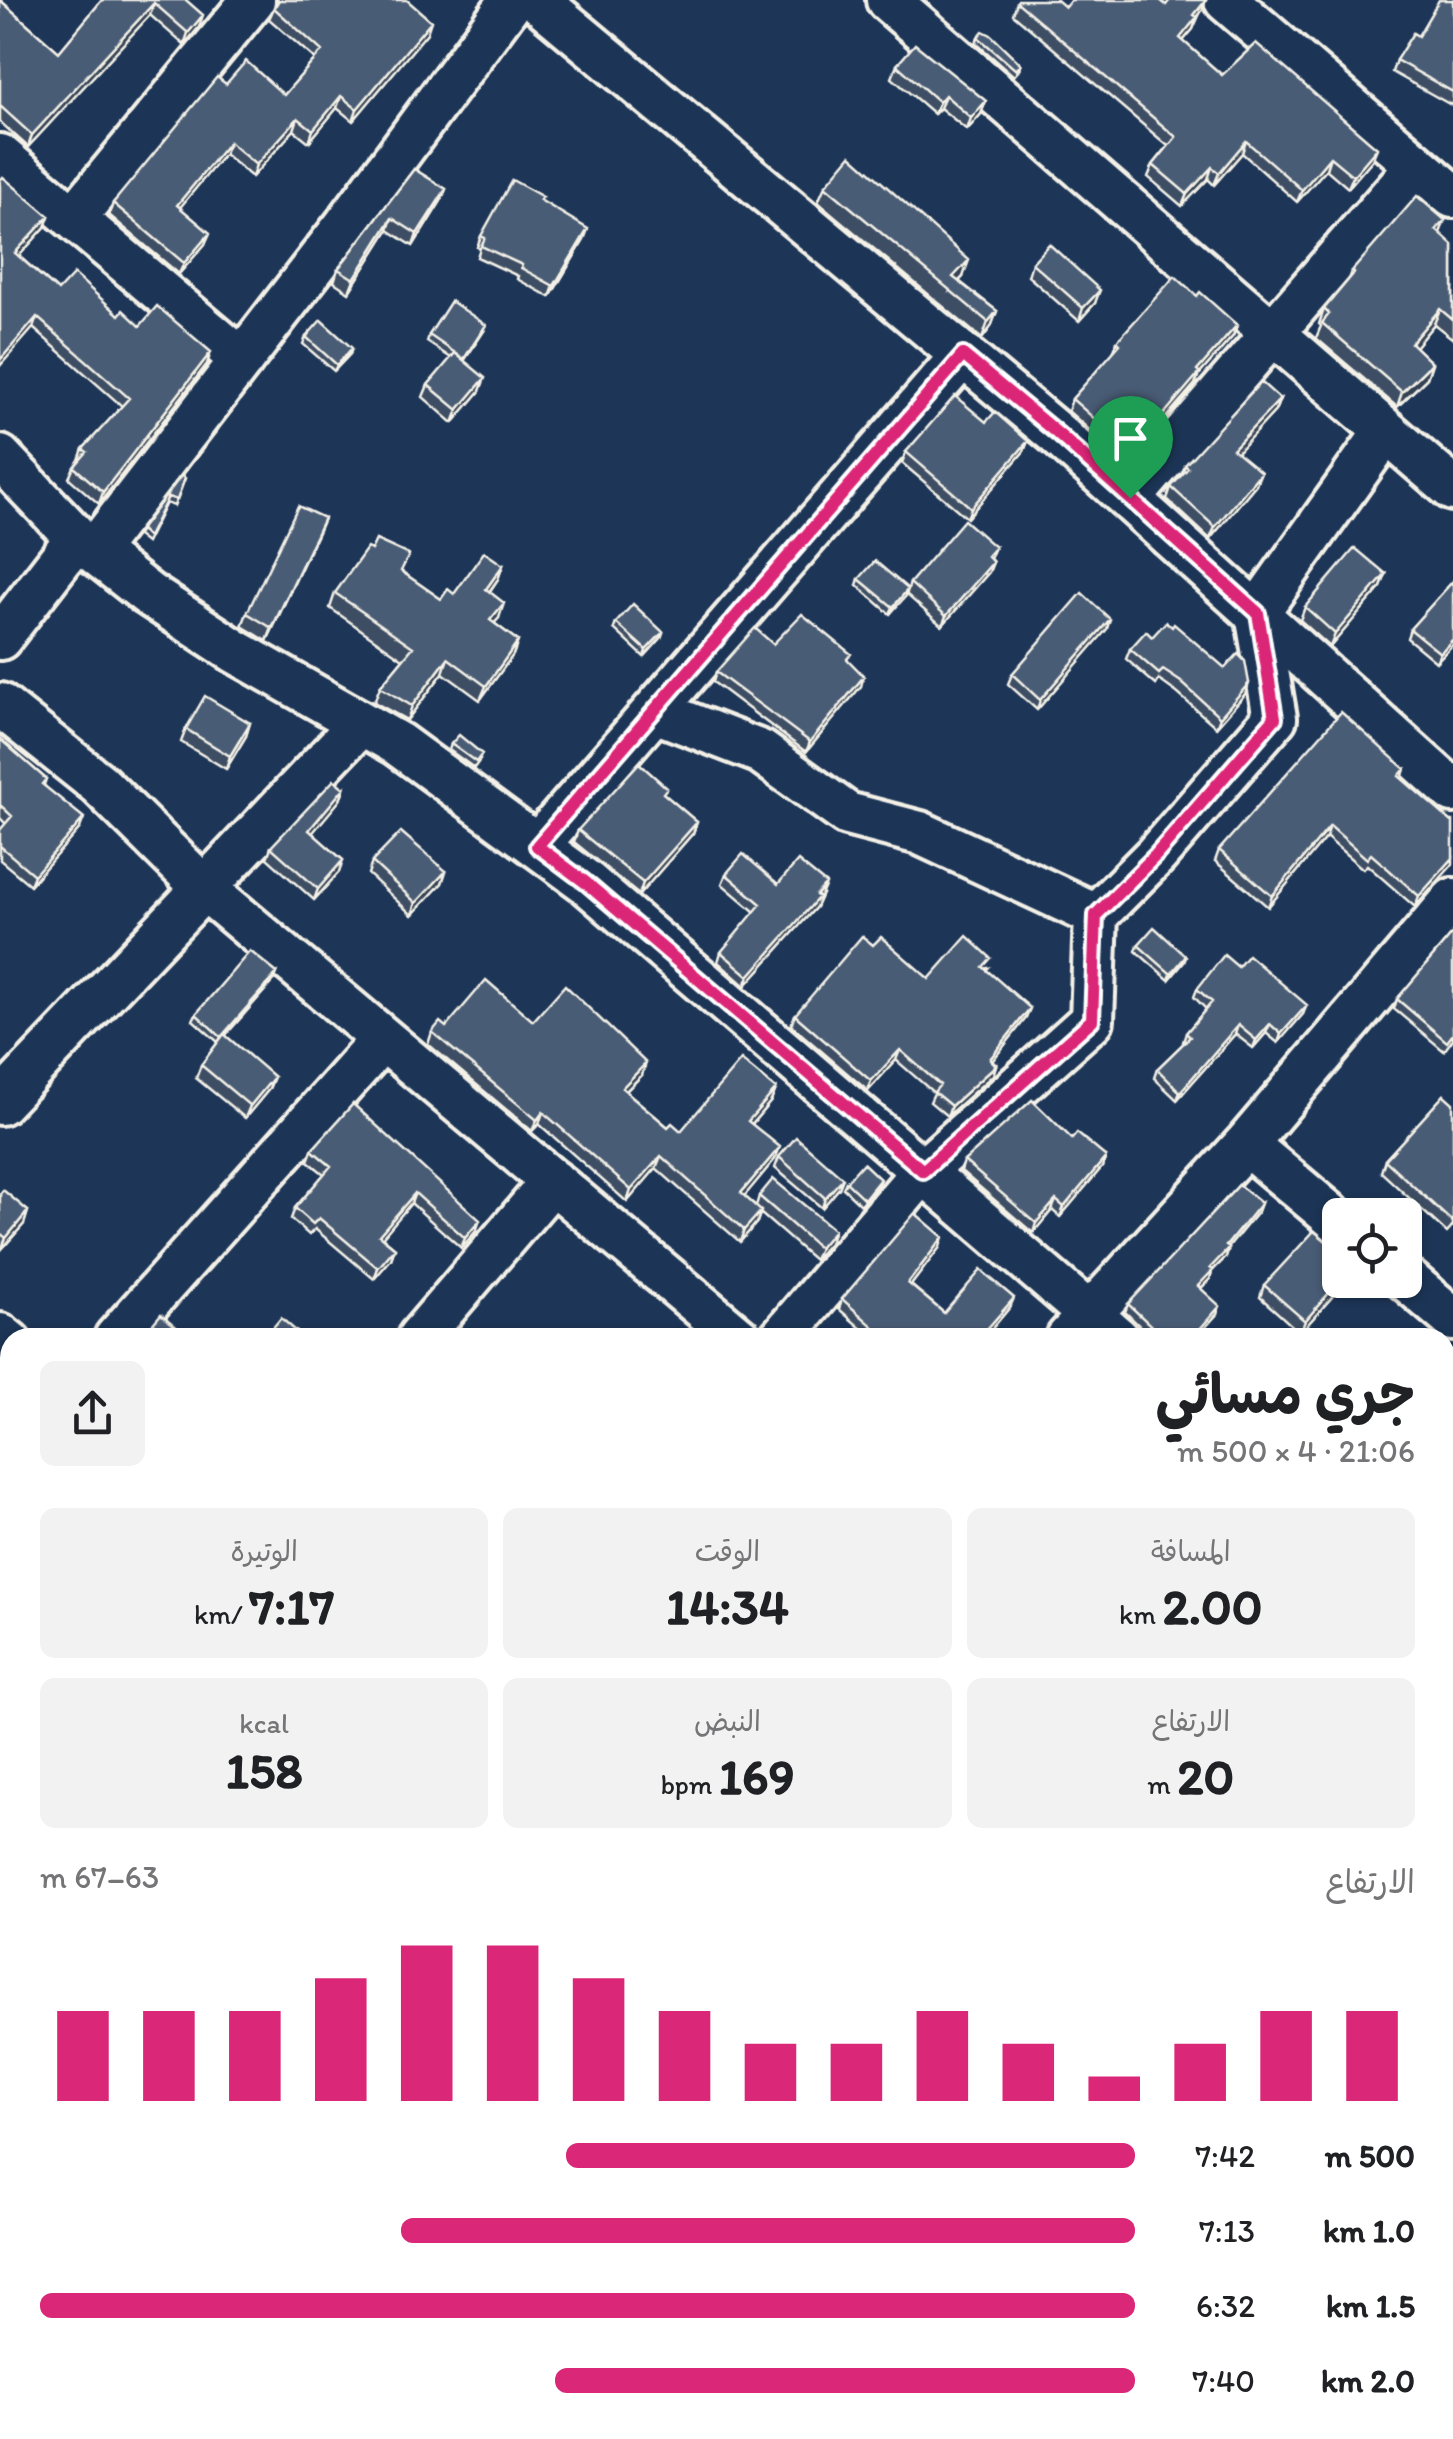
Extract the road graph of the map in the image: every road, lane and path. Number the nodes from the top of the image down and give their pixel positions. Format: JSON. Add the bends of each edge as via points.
{"nodes":[{"id":1,"x":252,"y":0,"type":"edge"},
{"id":2,"x":512,"y":0,"type":"edge"},
{"id":3,"x":537,"y":0,"type":"edge"},
{"id":4,"x":894,"y":2,"type":"edge"},
{"id":5,"x":1246,"y":6,"type":"edge"},
{"id":6,"x":0,"y":156,"type":"edge"},
{"id":7,"x":1416,"y":166,"type":"junction"},
{"id":8,"x":1453,"y":196,"type":"edge"},
{"id":9,"x":74,"y":218,"type":"junction"},
{"id":10,"x":1274,"y":334,"type":"junction"},
{"id":11,"x":963,"y":355,"type":"junction"},
{"id":12,"x":242,"y":360,"type":"junction"},
{"id":13,"x":1386,"y":431,"type":"junction"},
{"id":14,"x":0,"y":457,"type":"edge"},
{"id":15,"x":1453,"y":488,"type":"edge"},
{"id":16,"x":1130,"y":498,"type":"junction"},
{"id":17,"x":85,"y":545,"type":"junction"},
{"id":18,"x":1258,"y":613,"type":"junction"},
{"id":19,"x":0,"y":638,"type":"edge"},
{"id":20,"x":0,"y":705,"type":"edge"},
{"id":21,"x":655,"y":711,"type":"junction"},
{"id":22,"x":361,"y":723,"type":"junction"},
{"id":23,"x":1453,"y":791,"type":"edge"},
{"id":24,"x":537,"y":846,"type":"junction"},
{"id":25,"x":204,"y":888,"type":"junction"},
{"id":26,"x":1453,"y":900,"type":"edge"},
{"id":27,"x":1096,"y":915,"type":"junction"},
{"id":28,"x":383,"y":1039,"type":"junction"},
{"id":29,"x":0,"y":1103,"type":"edge"},
{"id":30,"x":1246,"y":1144,"type":"junction"},
{"id":31,"x":923,"y":1171,"type":"junction"},
{"id":32,"x":554,"y":1182,"type":"junction"},
{"id":33,"x":1322,"y":1208,"type":"edge"},
{"id":34,"x":1422,"y":1293,"type":"edge"},
{"id":35,"x":1453,"y":1319,"type":"edge"},
{"id":36,"x":125,"y":1328,"type":"edge"},
{"id":37,"x":428,"y":1328,"type":"edge"},
{"id":38,"x":727,"y":1328,"type":"edge"},
{"id":39,"x":790,"y":1328,"type":"edge"},
{"id":40,"x":1090,"y":1328,"type":"edge"},
{"id":41,"x":1092,"y":1328,"type":"edge"}],
"edges":[{"from":1,"to":9,"type":"street"},
{"from":2,"to":12,"type":"street"},
{"from":3,"to":11,"type":"street"},
{"from":4,"to":10,"type":"street"},
{"from":5,"to":7,"type":"street"},
{"from":6,"to":9,"type":"street"},
{"from":7,"to":8,"type":"street"},
{"from":7,"to":10,"type":"street"},
{"from":9,"to":12,"type":"street"},
{"from":10,"to":13,"type":"street"},
{"from":10,"to":16,"type":"street"},
{"from":11,"to":16,"type":"street"},
{"from":11,"to":21,"type":"street"},
{"from":12,"to":17,"type":"street"},
{"from":13,"to":15,"type":"street"},
{"from":13,"to":18,"type":"street"},
{"from":14,"to":17,"type":"street"},
{"from":16,"to":18,"type":"street"},
{"from":17,"to":19,"type":"street"},
{"from":17,"to":22,"type":"street","via":[[234,650]]},
{"from":18,"to":23,"type":"street"},
{"from":18,"to":27,"type":"street","via":[[1275,718]]},
{"from":20,"to":25,"type":"street","via":[[99,784]]},
{"from":21,"to":24,"type":"street"},
{"from":21,"to":27,"type":"street","via":[[761,752],[847,814],[920,834]]},
{"from":22,"to":24,"type":"street"},
{"from":22,"to":25,"type":"street"},
{"from":24,"to":31,"type":"street"},
{"from":25,"to":28,"type":"street"},
{"from":25,"to":29,"type":"street"},
{"from":26,"to":30,"type":"street"},
{"from":27,"to":31,"type":"street","via":[[1092,1020]]},
{"from":28,"to":32,"type":"street"},
{"from":28,"to":36,"type":"street"},
{"from":30,"to":33,"type":"street"},
{"from":30,"to":41,"type":"street"},
{"from":31,"to":39,"type":"street"},
{"from":31,"to":40,"type":"street"},
{"from":32,"to":37,"type":"street"},
{"from":32,"to":38,"type":"street"},
{"from":34,"to":35,"type":"street"}]}
